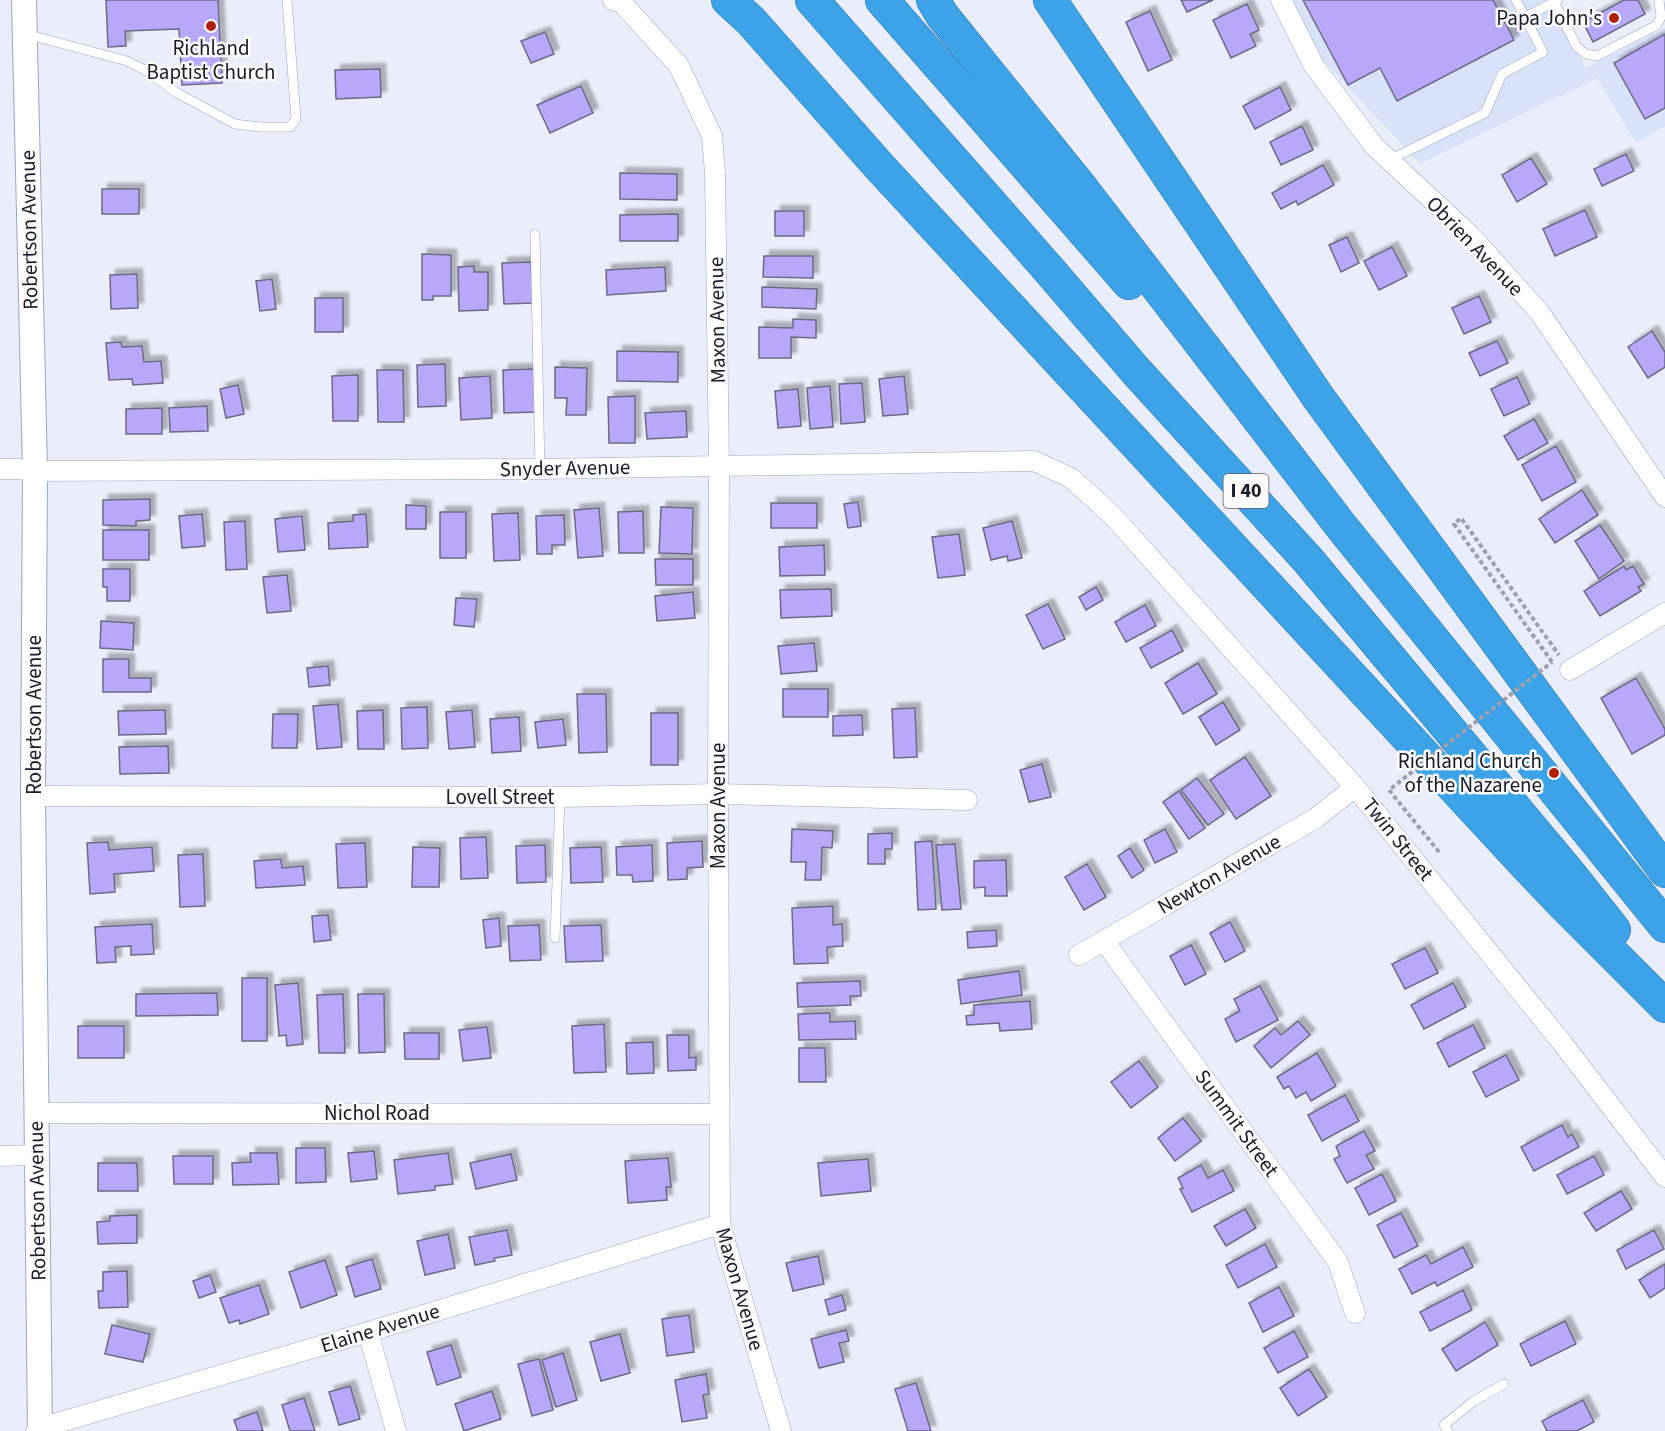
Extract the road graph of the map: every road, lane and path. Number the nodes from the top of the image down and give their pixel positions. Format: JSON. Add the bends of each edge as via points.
{"nodes":[{"id":1,"x":24,"y":0,"type":"edge"},
{"id":2,"x":287,"y":0,"type":"edge"},
{"id":3,"x":613,"y":0,"type":"edge"},
{"id":4,"x":728,"y":0,"type":"edge"},
{"id":5,"x":812,"y":0,"type":"edge"},
{"id":6,"x":882,"y":0,"type":"edge"},
{"id":7,"x":933,"y":0,"type":"edge"},
{"id":8,"x":1050,"y":0,"type":"edge"},
{"id":9,"x":1281,"y":0,"type":"edge"},
{"id":10,"x":1516,"y":0,"type":"edge"},
{"id":11,"x":1659,"y":0,"type":"edge"},
{"id":12,"x":1556,"y":1,"type":"edge"},
{"id":13,"x":1525,"y":17,"type":"junction"},
{"id":14,"x":24,"y":34,"type":"junction"},
{"id":15,"x":1389,"y":160,"type":"junction"},
{"id":16,"x":535,"y":234,"type":"dead end"},
{"id":17,"x":719,"y":466,"type":"junction"},
{"id":18,"x":0,"y":469,"type":"edge"},
{"id":19,"x":540,"y":469,"type":"junction"},
{"id":20,"x":35,"y":471,"type":"junction"},
{"id":21,"x":1665,"y":497,"type":"edge"},
{"id":22,"x":1112,"y":516,"type":"joint"},
{"id":23,"x":1341,"y":526,"type":"junction"},
{"id":24,"x":1665,"y":613,"type":"edge"},
{"id":25,"x":1570,"y":670,"type":"joint"},
{"id":26,"x":1355,"y":787,"type":"junction"},
{"id":27,"x":718,"y":794,"type":"junction"},
{"id":28,"x":33,"y":796,"type":"junction"},
{"id":29,"x":560,"y":797,"type":"junction"},
{"id":30,"x":967,"y":800,"type":"dead end"},
{"id":31,"x":1439,"y":852,"type":"dead end"},
{"id":32,"x":1665,"y":871,"type":"edge"},
{"id":33,"x":1665,"y":926,"type":"edge"},
{"id":34,"x":555,"y":938,"type":"dead end"},
{"id":35,"x":1104,"y":941,"type":"junction"},
{"id":36,"x":1079,"y":955,"type":"dead end"},
{"id":37,"x":1665,"y":995,"type":"edge"},
{"id":38,"x":1665,"y":1006,"type":"edge"},
{"id":39,"x":36,"y":1113,"type":"junction"},
{"id":40,"x":719,"y":1114,"type":"junction"},
{"id":41,"x":37,"y":1155,"type":"junction"},
{"id":42,"x":0,"y":1156,"type":"edge"},
{"id":43,"x":1665,"y":1177,"type":"edge"},
{"id":44,"x":720,"y":1224,"type":"junction"},
{"id":45,"x":1354,"y":1313,"type":"dead end"},
{"id":46,"x":368,"y":1332,"type":"junction"},
{"id":47,"x":1504,"y":1384,"type":"dead end"},
{"id":48,"x":39,"y":1430,"type":"edge"},
{"id":49,"x":1446,"y":1430,"type":"edge"},
{"id":50,"x":396,"y":1431,"type":"edge"},
{"id":51,"x":781,"y":1431,"type":"edge"}],
"edges":[{"from":1,"to":14,"type":"street","name":"Robertson Avenue"},
{"from":2,"to":14,"type":"lane","via":[[297,119],[290,127],[235,124],[127,61]]},
{"from":3,"to":17,"type":"street","name":"Maxon Avenue","via":[[622,3],[679,66],[712,136]]},
{"from":4,"to":38,"type":"highway","via":[[1531,870]]},
{"from":5,"to":37,"type":"highway","number":"I 40","via":[[1135,370],[1308,560],[1573,878]]},
{"from":6,"to":23,"type":"highway","number":"I 40"},
{"from":7,"to":23,"type":"highway"},
{"from":8,"to":32,"type":"highway","via":[[1318,397]]},
{"from":9,"to":15,"type":"street","name":"Obrien Avenue","via":[[1314,66]]},
{"from":10,"to":13,"type":"lane"},
{"from":11,"to":12,"type":"lane","via":[[1657,25],[1597,56],[1578,47]]},
{"from":12,"to":13,"type":"lane"},
{"from":13,"to":15,"type":"lane","via":[[1542,52],[1502,74],[1485,113]]},
{"from":14,"to":20,"type":"street","name":"Robertson Avenue"},
{"from":15,"to":21,"type":"street","name":"Obrien Avenue","via":[[1471,236],[1540,313]]},
{"from":16,"to":19,"type":"lane"},
{"from":17,"to":19,"type":"street","name":"Snyder Avenue"},
{"from":17,"to":22,"type":"street","name":"Snyder Avenue","via":[[1034,461],[1071,478]]},
{"from":17,"to":27,"type":"street","name":"Maxon Avenue"},
{"from":18,"to":20,"type":"street","name":"Snyder Avenue"},
{"from":19,"to":20,"type":"street","name":"Snyder Avenue"},
{"from":20,"to":28,"type":"street","name":"Robertson Avenue"},
{"from":22,"to":26,"type":"street","name":"Twin Street"},
{"from":23,"to":33,"type":"highway","number":"I 40"},
{"from":24,"to":25,"type":"street"},
{"from":25,"to":31,"type":"path","bridge":true,"via":[[1461,518],[1454,524],[1552,662],[1389,790]]},
{"from":26,"to":35,"type":"street","name":"Newton Avenue","via":[[1316,818]]},
{"from":26,"to":43,"type":"street","name":"Twin Street"},
{"from":27,"to":29,"type":"street","name":"Lovell Street"},
{"from":27,"to":30,"type":"street","name":"Lovell Street"},
{"from":27,"to":40,"type":"street","name":"Maxon Avenue"},
{"from":28,"to":29,"type":"street","name":"Lovell Street"},
{"from":28,"to":39,"type":"street","name":"Robertson Avenue"},
{"from":29,"to":34,"type":"lane"},
{"from":35,"to":36,"type":"street","name":"Newton Avenue"},
{"from":35,"to":45,"type":"street","name":"Summit Street","via":[[1338,1262]]},
{"from":39,"to":40,"type":"street","name":"Nichol Road"},
{"from":39,"to":41,"type":"street","name":"Robertson Avenue"},
{"from":40,"to":44,"type":"street","name":"Maxon Avenue"},
{"from":41,"to":42,"type":"street"},
{"from":41,"to":48,"type":"street","name":"Robertson Avenue"},
{"from":44,"to":46,"type":"street","name":"Elaine Avenue"},
{"from":44,"to":51,"type":"street","name":"Maxon Avenue"},
{"from":46,"to":48,"type":"street","name":"Elaine Avenue"},
{"from":46,"to":50,"type":"street"},
{"from":47,"to":49,"type":"lane","via":[[1474,1401],[1444,1425]]}]}
